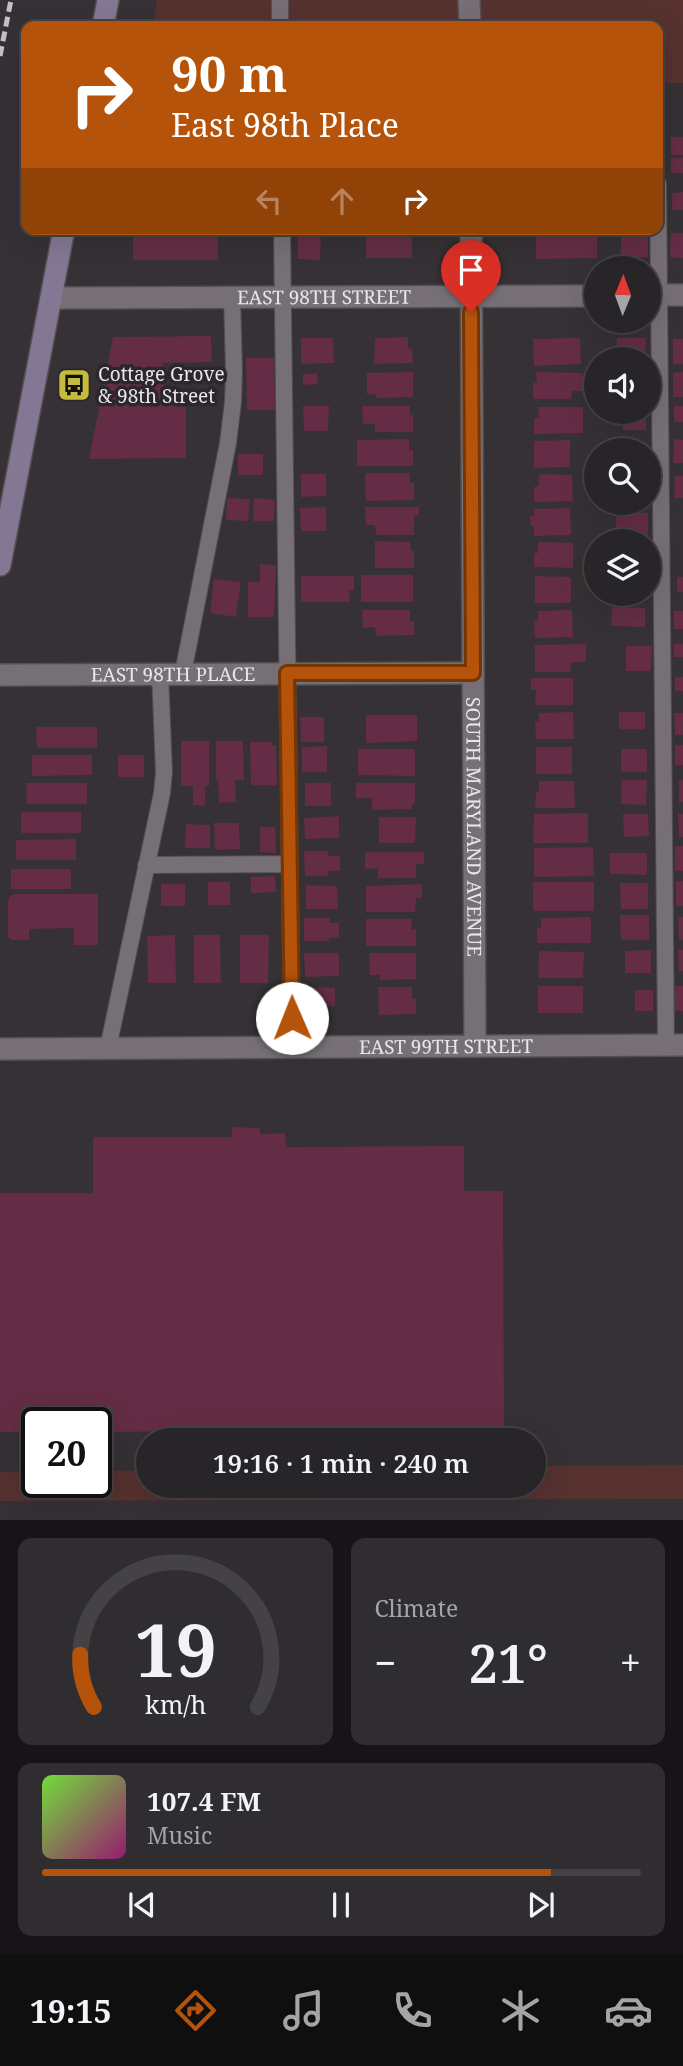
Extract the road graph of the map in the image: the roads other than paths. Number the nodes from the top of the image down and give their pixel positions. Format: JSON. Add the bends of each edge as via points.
{"nodes":[{"id":1,"x":107,"y":0,"type":"edge"},
{"id":2,"x":280,"y":0,"type":"edge"},
{"id":3,"x":470,"y":0,"type":"edge"},
{"id":4,"x":104,"y":21,"type":"edge"},
{"id":5,"x":280,"y":21,"type":"edge"},
{"id":6,"x":470,"y":21,"type":"edge"},
{"id":7,"x":63,"y":235,"type":"edge"},
{"id":8,"x":282,"y":235,"type":"edge"},
{"id":9,"x":471,"y":235,"type":"edge"},
{"id":10,"x":656,"y":235,"type":"edge"},
{"id":11,"x":655,"y":256,"type":"edge"},
{"id":12,"x":662,"y":295,"type":"edge"},
{"id":13,"x":683,"y":295,"type":"edge"},
{"id":14,"x":471,"y":296,"type":"junction"},
{"id":15,"x":584,"y":296,"type":"edge"},
{"id":16,"x":232,"y":297,"type":"junction"},
{"id":17,"x":283,"y":297,"type":"junction"},
{"id":18,"x":51,"y":298,"type":"junction"},
{"id":19,"x":655,"y":333,"type":"edge"},
{"id":20,"x":0,"y":565,"type":"edge"},
{"id":21,"x":160,"y":673,"type":"junction"},
{"id":22,"x":183,"y":673,"type":"junction"},
{"id":23,"x":287,"y":673,"type":"junction"},
{"id":24,"x":473,"y":673,"type":"junction"},
{"id":25,"x":0,"y":676,"type":"edge"},
{"id":26,"x":290,"y":864,"type":"junction"},
{"id":27,"x":146,"y":865,"type":"junction"},
{"id":28,"x":675,"y":1045,"type":"edge"},
{"id":29,"x":475,"y":1046,"type":"junction"},
{"id":30,"x":292,"y":1047,"type":"junction"},
{"id":31,"x":108,"y":1048,"type":"junction"},
{"id":32,"x":0,"y":1049,"type":"edge"}],
"edges":[{"from":1,"to":4,"type":"street"},
{"from":2,"to":5,"type":"lane"},
{"from":3,"to":6,"type":"street"},
{"from":7,"to":18,"type":"street"},
{"from":8,"to":17,"type":"lane"},
{"from":9,"to":14,"type":"street","name":"SOUTH MARYLAND AVENUE"},
{"from":10,"to":11,"type":"lane"},
{"from":12,"to":13,"type":"street"},
{"from":14,"to":15,"type":"street","name":"EAST 98TH STREET"},
{"from":14,"to":17,"type":"street","name":"EAST 98TH STREET"},
{"from":14,"to":24,"type":"street","name":"SOUTH MARYLAND AVENUE"},
{"from":16,"to":17,"type":"street","name":"EAST 98TH STREET"},
{"from":16,"to":18,"type":"street","name":"EAST 98TH STREET"},
{"from":16,"to":22,"type":"lane","via":[[234,371],[228,443]]},
{"from":17,"to":23,"type":"lane"},
{"from":18,"to":20,"type":"street"},
{"from":19,"to":28,"type":"lane"},
{"from":21,"to":22,"type":"street","name":"EAST 98TH PLACE"},
{"from":21,"to":25,"type":"street","name":"EAST 98TH PLACE"},
{"from":21,"to":27,"type":"lane","via":[[164,772]]},
{"from":22,"to":23,"type":"street","name":"EAST 98TH PLACE"},
{"from":23,"to":24,"type":"street","name":"EAST 98TH PLACE"},
{"from":23,"to":26,"type":"lane"},
{"from":24,"to":29,"type":"street","name":"SOUTH MARYLAND AVENUE"},
{"from":26,"to":27,"type":"lane"},
{"from":26,"to":30,"type":"lane"},
{"from":27,"to":31,"type":"lane"},
{"from":28,"to":29,"type":"street","name":"EAST 99TH STREET"},
{"from":29,"to":30,"type":"street","name":"EAST 99TH STREET"},
{"from":30,"to":31,"type":"street","name":"EAST 99TH STREET"},
{"from":31,"to":32,"type":"street","name":"EAST 99TH STREET"}]}
